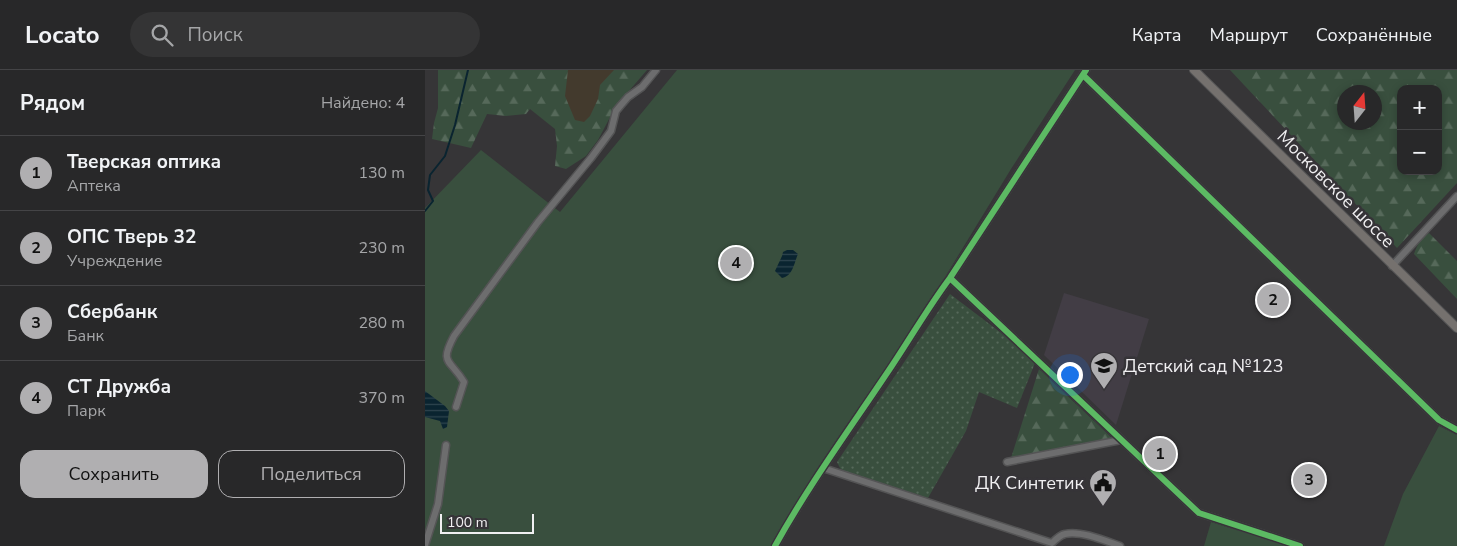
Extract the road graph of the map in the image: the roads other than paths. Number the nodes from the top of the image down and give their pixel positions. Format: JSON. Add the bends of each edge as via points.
{"nodes":[{"id":1,"x":656,"y":70,"type":"edge"},
{"id":2,"x":1194,"y":70,"type":"edge"},
{"id":3,"x":1084,"y":73,"type":"edge"},
{"id":4,"x":1457,"y":196,"type":"edge"},
{"id":5,"x":1393,"y":266,"type":"junction"},
{"id":6,"x":950,"y":278,"type":"junction"},
{"id":7,"x":1457,"y":328,"type":"edge"},
{"id":8,"x":456,"y":408,"type":"dead end"},
{"id":9,"x":1457,"y":430,"type":"edge"},
{"id":10,"x":1121,"y":440,"type":"junction"},
{"id":11,"x":446,"y":445,"type":"dead end"},
{"id":12,"x":1007,"y":462,"type":"dead end"},
{"id":13,"x":823,"y":468,"type":"junction"},
{"id":14,"x":425,"y":545,"type":"edge"},
{"id":15,"x":775,"y":546,"type":"edge"},
{"id":16,"x":1121,"y":546,"type":"edge"},
{"id":17,"x":1300,"y":546,"type":"edge"}],
"edges":[{"from":1,"to":8,"type":"street","via":[[621,104],[611,131],[538,222],[454,336],[446,354],[447,361],[464,382]]},
{"from":2,"to":5,"type":"main road","name":"Московское шоссе"},
{"from":3,"to":6,"type":"street"},
{"from":3,"to":9,"type":"street","via":[[1439,420]]},
{"from":4,"to":5,"type":"street"},
{"from":5,"to":7,"type":"main road","name":"Московское шоссе"},
{"from":6,"to":10,"type":"street"},
{"from":6,"to":13,"type":"street"},
{"from":10,"to":12,"type":"street"},
{"from":10,"to":17,"type":"street","via":[[1199,513]]},
{"from":11,"to":14,"type":"street","via":[[438,504]]},
{"from":13,"to":15,"type":"street"},
{"from":13,"to":16,"type":"street","via":[[1052,543],[1064,534],[1072,533]]}]}
